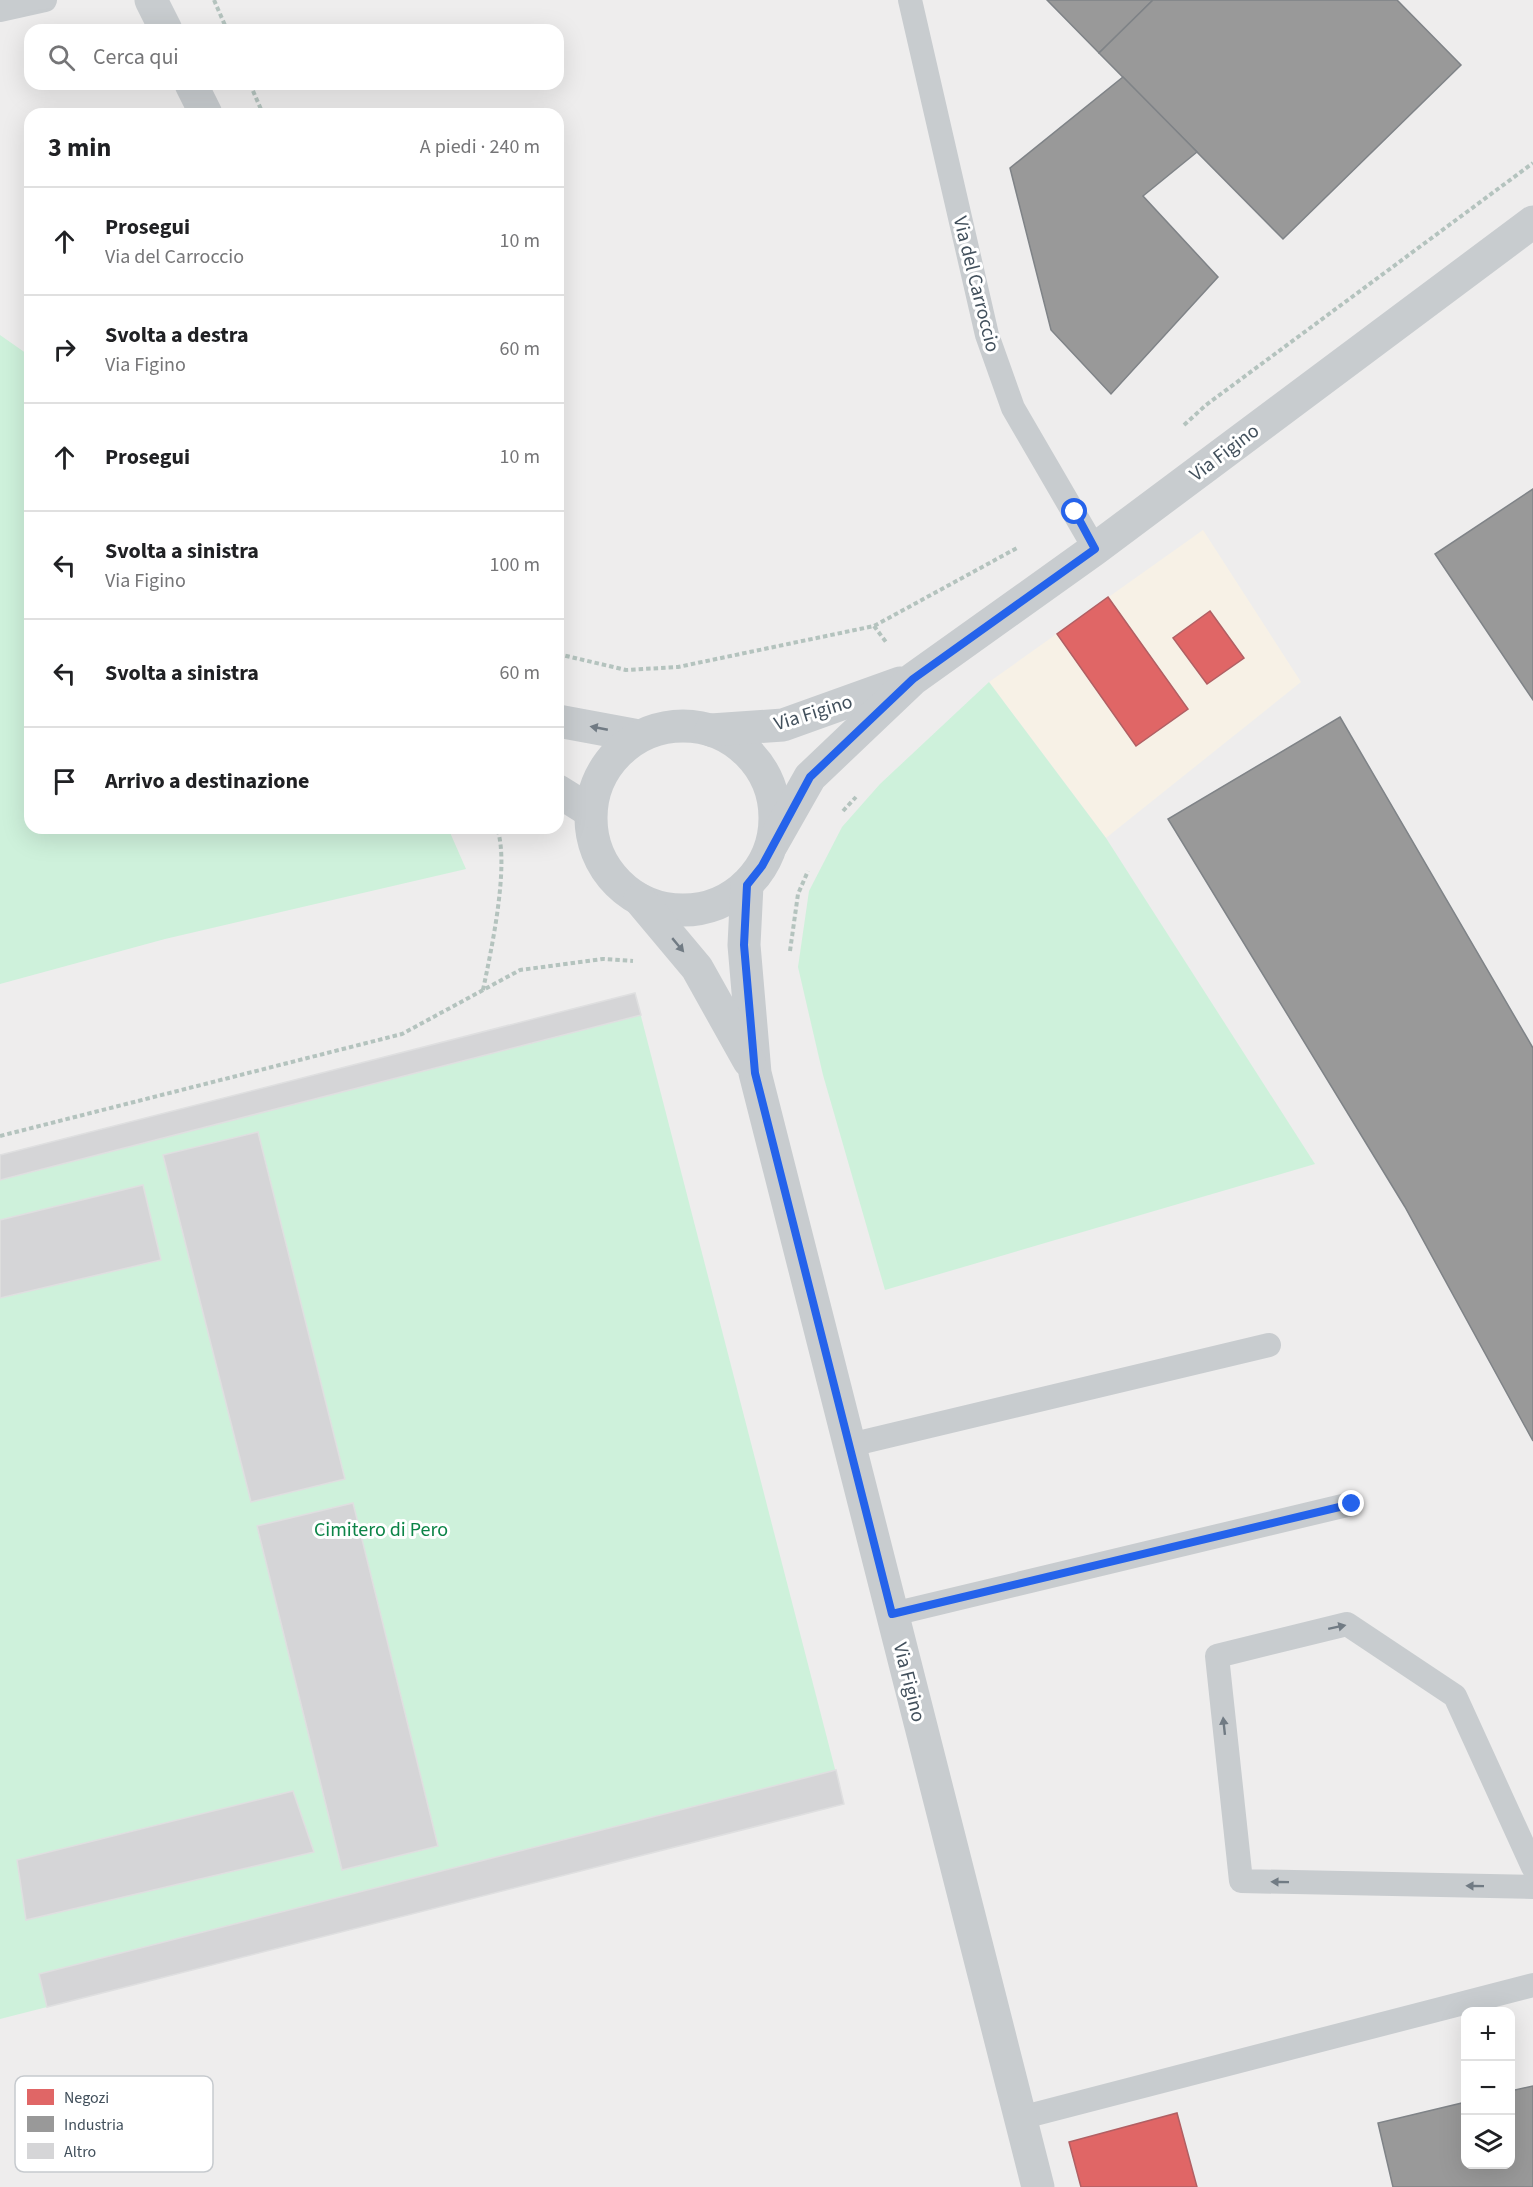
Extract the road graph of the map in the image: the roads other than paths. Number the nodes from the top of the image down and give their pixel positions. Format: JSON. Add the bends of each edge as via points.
{"nodes":[{"id":1,"x":45,"y":0,"type":"edge"},
{"id":2,"x":151,"y":0,"type":"edge"},
{"id":3,"x":910,"y":0,"type":"edge"},
{"id":4,"x":0,"y":10,"type":"edge"},
{"id":5,"x":163,"y":24,"type":"edge"},
{"id":6,"x":194,"y":90,"type":"edge"},
{"id":7,"x":203,"y":108,"type":"edge"},
{"id":8,"x":1533,"y":222,"type":"edge"},
{"id":9,"x":1095,"y":549,"type":"junction"},
{"id":10,"x":913,"y":679,"type":"junction"},
{"id":11,"x":564,"y":722,"type":"edge"},
{"id":12,"x":711,"y":730,"type":"junction"},
{"id":13,"x":639,"y":736,"type":"junction"},
{"id":14,"x":564,"y":795,"type":"edge"},
{"id":15,"x":590,"y":811,"type":"junction"},
{"id":16,"x":772,"y":844,"type":"junction"},
{"id":17,"x":747,"y":885,"type":"junction"},
{"id":18,"x":640,"y":900,"type":"junction"},
{"id":19,"x":755,"y":1073,"type":"junction"},
{"id":20,"x":1269,"y":1345,"type":"dead end"},
{"id":21,"x":850,"y":1446,"type":"junction"},
{"id":22,"x":1352,"y":1504,"type":"dead end"},
{"id":23,"x":892,"y":1614,"type":"junction"},
{"id":24,"x":1533,"y":1867,"type":"edge"},
{"id":25,"x":1533,"y":1887,"type":"edge"},
{"id":26,"x":1533,"y":1985,"type":"edge"},
{"id":27,"x":1020,"y":2118,"type":"junction"},
{"id":28,"x":1038,"y":2187,"type":"edge"}],
"edges":[{"from":1,"to":4,"type":"lane"},
{"from":2,"to":5,"type":"street"},
{"from":3,"to":9,"type":"lane","name":"Via del Carroccio","via":[[987,335],[1013,408]]},
{"from":6,"to":7,"type":"street"},
{"from":8,"to":9,"type":"street","name":"Via Figino"},
{"from":9,"to":10,"type":"street","name":"Via Figino"},
{"from":10,"to":12,"type":"street","name":"Via Figino","via":[[783,725]]},
{"from":10,"to":16,"type":"street","name":"Via Figino","via":[[810,777]]},
{"from":13,"to":11,"type":"street","one_way":true},
{"from":12,"to":13,"type":"street","via":[[686,725]]},
{"from":12,"to":16,"type":"street","via":[[740,745],[767,779],[775,811]]},
{"from":13,"to":15,"type":"street","via":[[616,754],[603,771]]},
{"from":14,"to":15,"type":"street"},
{"from":15,"to":18,"type":"street","via":[[601,863],[617,884]]},
{"from":16,"to":17,"type":"street"},
{"from":17,"to":18,"type":"street","via":[[723,902],[695,909],[673,910]]},
{"from":17,"to":19,"type":"street","name":"Via Figino","via":[[744,945]]},
{"from":18,"to":19,"type":"street","name":"Via Figino","one_way":true,"via":[[697,968]]},
{"from":19,"to":21,"type":"street","name":"Via Figino"},
{"from":20,"to":21,"type":"lane"},
{"from":21,"to":23,"type":"street","name":"Via Figino"},
{"from":22,"to":23,"type":"lane"},
{"from":23,"to":27,"type":"street","name":"Via Figino"},
{"from":25,"to":24,"type":"lane","one_way":true,"via":[[1241,1881],[1217,1656],[1347,1624],[1357,1630],[1455,1696]]},
{"from":26,"to":27,"type":"lane"},
{"from":27,"to":28,"type":"street","name":"Via Figino"}]}
